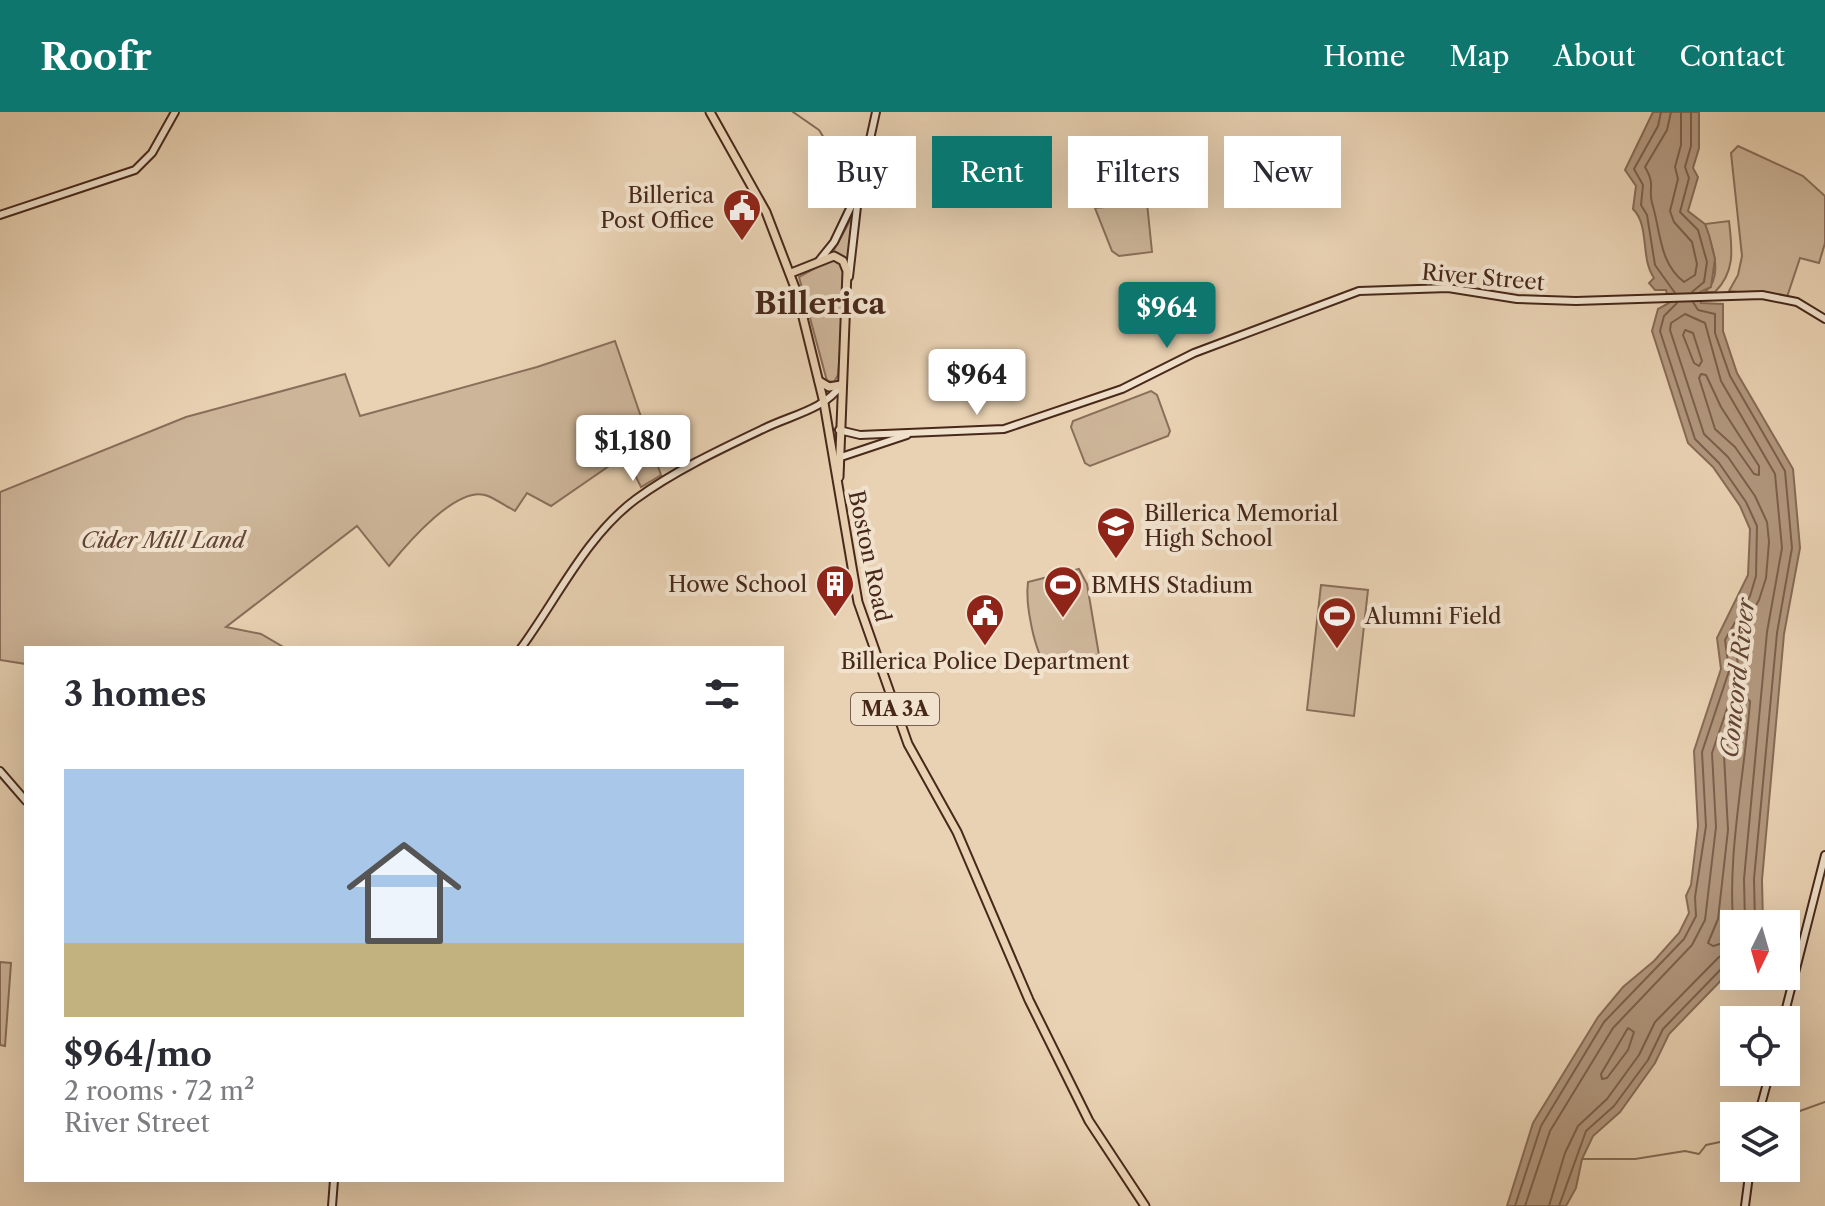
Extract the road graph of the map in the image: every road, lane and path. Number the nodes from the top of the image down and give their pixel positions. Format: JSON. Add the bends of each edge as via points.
{"nodes":[{"id":1,"x":175,"y":112,"type":"edge"},
{"id":2,"x":710,"y":112,"type":"edge"},
{"id":3,"x":876,"y":112,"type":"edge"},
{"id":4,"x":871,"y":136,"type":"edge"},
{"id":5,"x":850,"y":208,"type":"edge"},
{"id":6,"x":857,"y":208,"type":"edge"},
{"id":7,"x":0,"y":215,"type":"edge"},
{"id":8,"x":818,"y":262,"type":"junction"},
{"id":9,"x":791,"y":273,"type":"junction"},
{"id":10,"x":848,"y":281,"type":"junction"},
{"id":11,"x":1825,"y":319,"type":"edge"},
{"id":12,"x":819,"y":381,"type":"junction"},
{"id":13,"x":841,"y":385,"type":"junction"},
{"id":14,"x":824,"y":403,"type":"junction"},
{"id":15,"x":839,"y":430,"type":"junction"},
{"id":16,"x":918,"y":432,"type":"junction"},
{"id":17,"x":836,"y":457,"type":"junction"},
{"id":18,"x":522,"y":646,"type":"edge"},
{"id":19,"x":0,"y":771,"type":"edge"},
{"id":20,"x":24,"y":799,"type":"edge"},
{"id":21,"x":1825,"y":855,"type":"edge"},
{"id":22,"x":1787,"y":1006,"type":"edge"},
{"id":23,"x":334,"y":1182,"type":"edge"},
{"id":24,"x":1748,"y":1182,"type":"edge"},
{"id":25,"x":332,"y":1206,"type":"edge"},
{"id":26,"x":1145,"y":1206,"type":"edge"},
{"id":27,"x":1745,"y":1206,"type":"edge"}],
"edges":[{"from":1,"to":7,"type":"main road","via":[[152,153],[135,170]]},
{"from":2,"to":9,"type":"main road","name":"Boston Road","number":"MA 3A","via":[[766,212]]},
{"from":3,"to":4,"type":"main road"},
{"from":5,"to":8,"type":"main road"},
{"from":6,"to":10,"type":"main road"},
{"from":8,"to":9,"type":"main road"},
{"from":8,"to":10,"type":"main road","via":[[840,258]]},
{"from":9,"to":12,"type":"main road","name":"Boston Road","number":"MA 3A"},
{"from":10,"to":13,"type":"main road","number":"MA 3A"},
{"from":11,"to":16,"type":"main road","name":"River Street","via":[[1783,298],[1533,300],[1448,288],[1359,291],[1194,353],[1122,389],[1004,429]]},
{"from":12,"to":13,"type":"main road","via":[[829,387]]},
{"from":12,"to":14,"type":"main road","name":"Boston Road","number":"MA 3A"},
{"from":13,"to":14,"type":"main road"},
{"from":13,"to":15,"type":"main road","number":"MA 3A"},
{"from":14,"to":17,"type":"main road","name":"Boston Road","number":"MA 3A"},
{"from":14,"to":18,"type":"main road","via":[[736,443],[619,512]]},
{"from":15,"to":16,"type":"main road","name":"River Street","via":[[860,435]]},
{"from":15,"to":17,"type":"main road","number":"MA 3A"},
{"from":16,"to":17,"type":"main road","name":"River Street"},
{"from":17,"to":26,"type":"main road","name":"Boston Road","number":"MA 3A","via":[[858,602],[908,744],[957,832],[1029,1000],[1089,1121]]},
{"from":19,"to":20,"type":"main road"},
{"from":21,"to":22,"type":"main road"},
{"from":23,"to":25,"type":"main road"},
{"from":24,"to":27,"type":"main road"}]}
